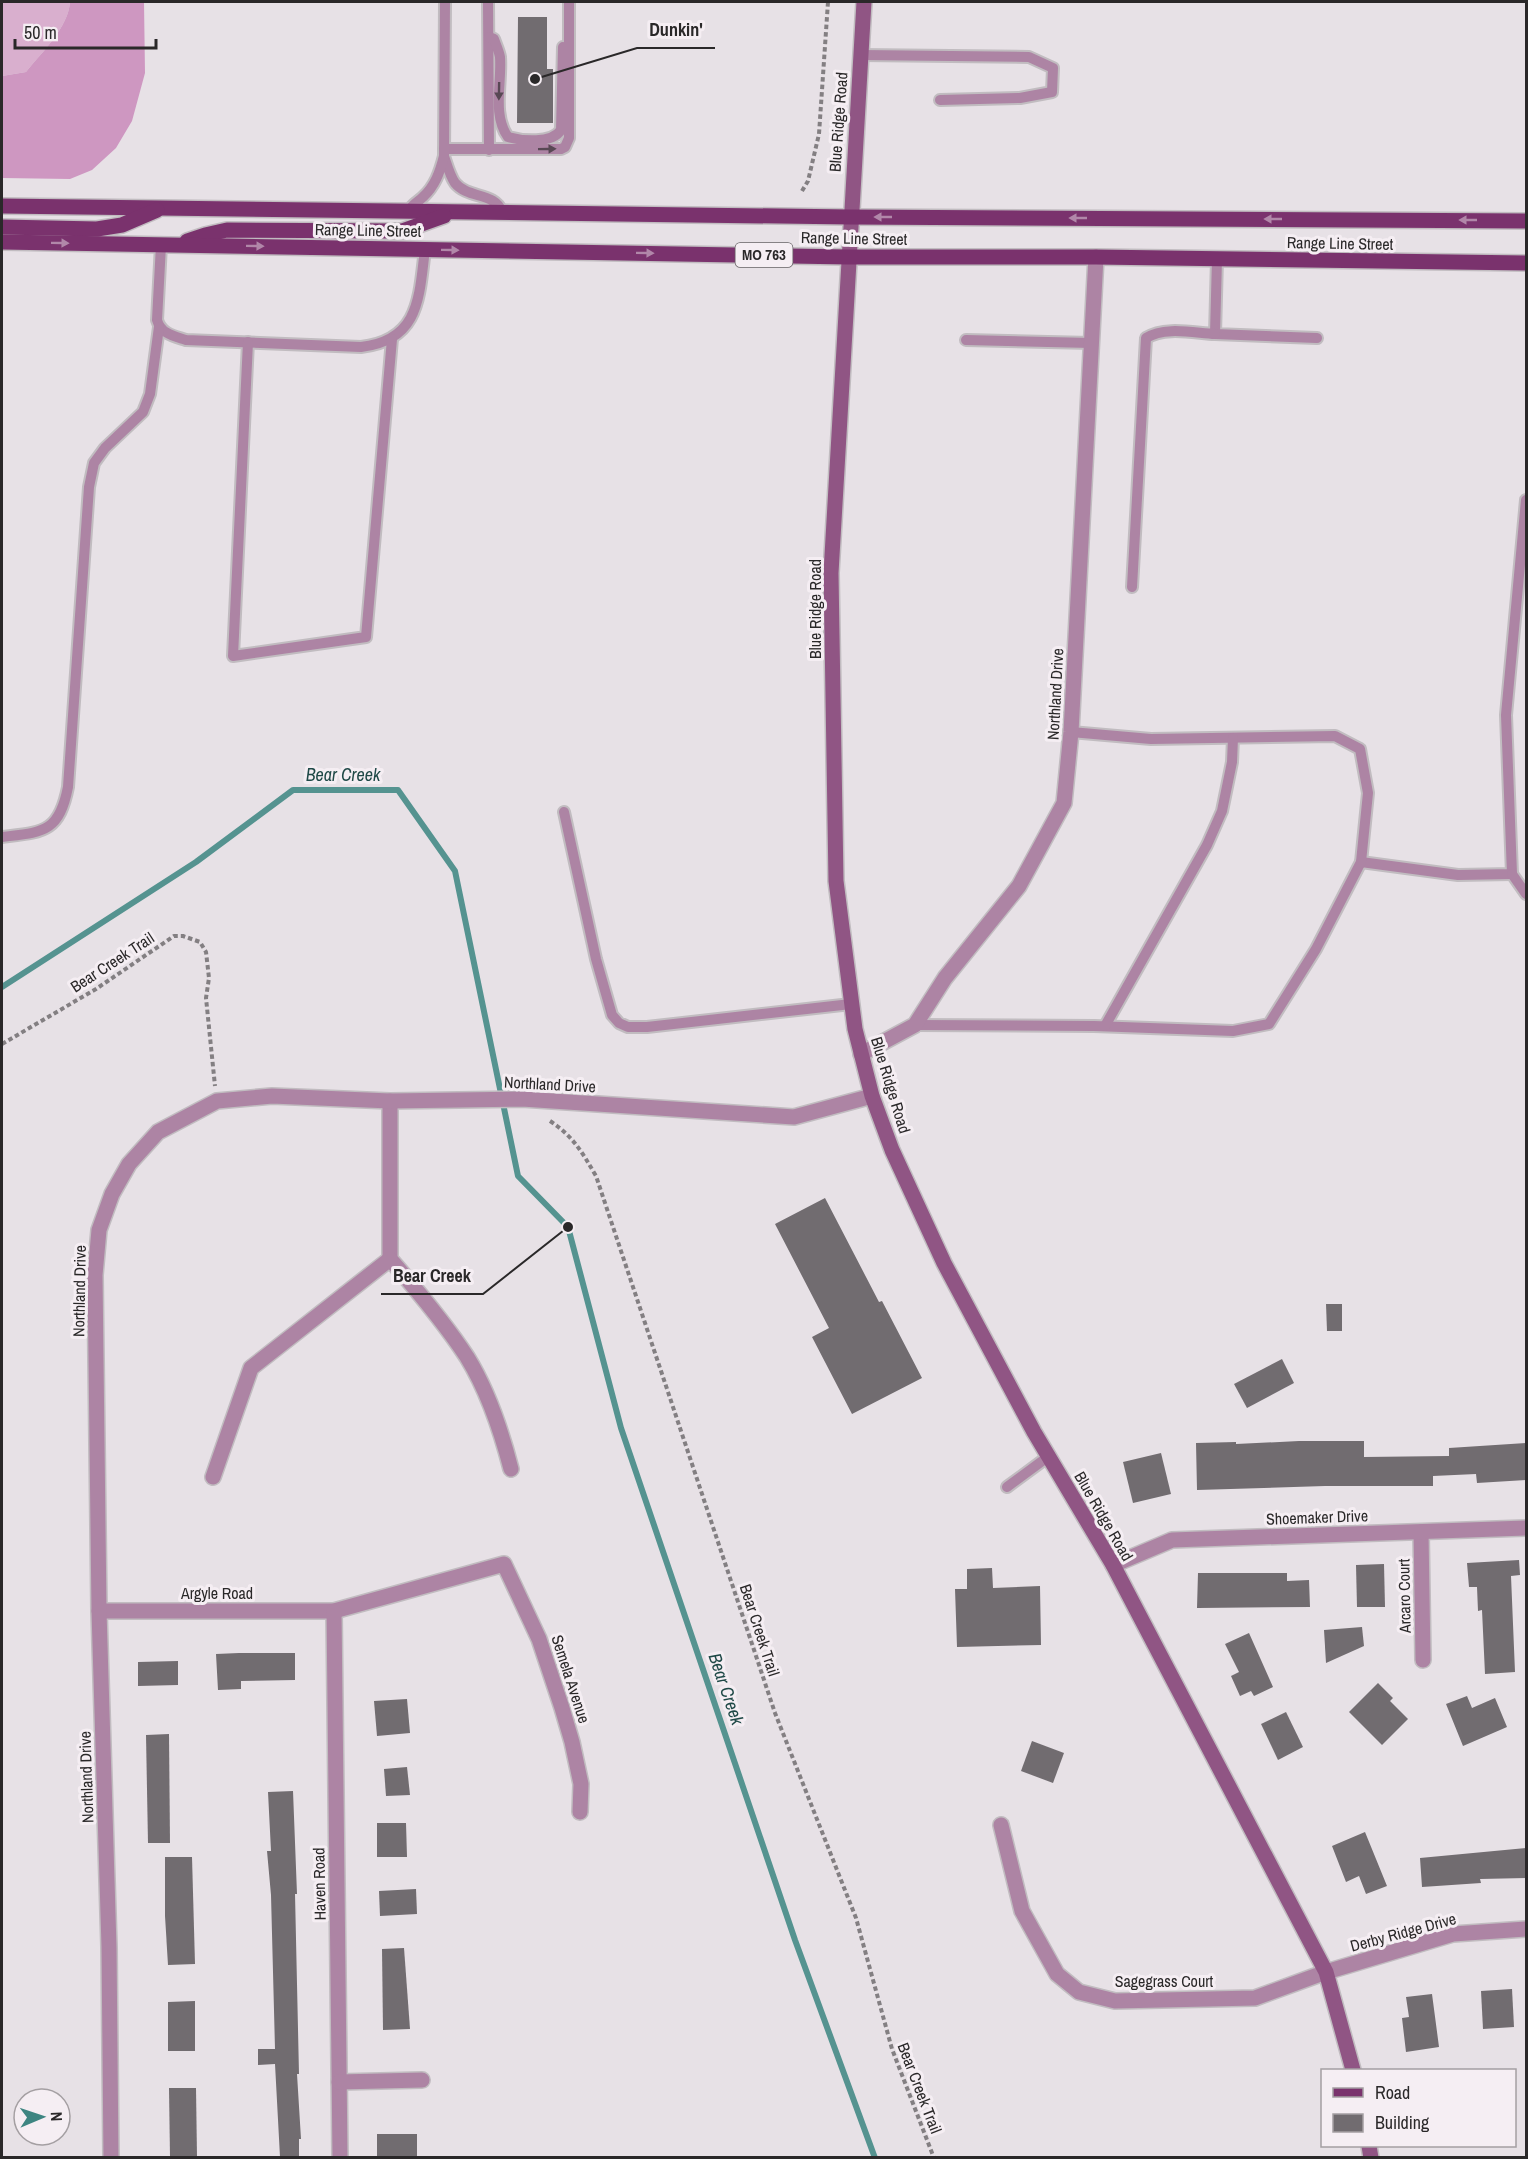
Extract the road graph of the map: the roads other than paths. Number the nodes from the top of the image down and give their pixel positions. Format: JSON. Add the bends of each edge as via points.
{"nodes":[{"id":1,"x":445,"y":2,"type":"edge"},
{"id":2,"x":488,"y":2,"type":"edge"},
{"id":3,"x":569,"y":2,"type":"edge"},
{"id":4,"x":864,"y":2,"type":"edge"},
{"id":5,"x":489,"y":37,"type":"junction"},
{"id":6,"x":569,"y":37,"type":"junction"},
{"id":7,"x":861,"y":56,"type":"junction"},
{"id":8,"x":940,"y":100,"type":"dead end"},
{"id":9,"x":489,"y":150,"type":"junction"},
{"id":10,"x":444,"y":153,"type":"junction"},
{"id":11,"x":2,"y":206,"type":"edge"},
{"id":12,"x":162,"y":208,"type":"junction"},
{"id":13,"x":409,"y":211,"type":"junction"},
{"id":14,"x":455,"y":212,"type":"junction"},
{"id":15,"x":502,"y":212,"type":"junction"},
{"id":16,"x":850,"y":217,"type":"junction"},
{"id":17,"x":1527,"y":220,"type":"edge"},
{"id":18,"x":2,"y":227,"type":"edge"},
{"id":19,"x":2,"y":242,"type":"edge"},
{"id":20,"x":161,"y":245,"type":"junction"},
{"id":21,"x":177,"y":245,"type":"junction"},
{"id":22,"x":425,"y":249,"type":"junction"},
{"id":23,"x":848,"y":257,"type":"junction"},
{"id":24,"x":1096,"y":257,"type":"junction"},
{"id":25,"x":1217,"y":259,"type":"junction"},
{"id":26,"x":1527,"y":263,"type":"edge"},
{"id":27,"x":159,"y":327,"type":"junction"},
{"id":28,"x":1215,"y":334,"type":"junction"},
{"id":29,"x":1317,"y":338,"type":"dead end"},
{"id":30,"x":392,"y":339,"type":"junction"},
{"id":31,"x":966,"y":340,"type":"dead end"},
{"id":32,"x":248,"y":342,"type":"junction"},
{"id":33,"x":1091,"y":343,"type":"junction"},
{"id":34,"x":1527,"y":500,"type":"edge"},
{"id":35,"x":1132,"y":586,"type":"dead end"},
{"id":36,"x":1071,"y":732,"type":"junction"},
{"id":37,"x":1233,"y":738,"type":"junction"},
{"id":38,"x":564,"y":812,"type":"dead end"},
{"id":39,"x":2,"y":837,"type":"edge"},
{"id":40,"x":1360,"y":862,"type":"junction"},
{"id":41,"x":1512,"y":874,"type":"junction"},
{"id":42,"x":1527,"y":894,"type":"edge"},
{"id":43,"x":851,"y":1004,"type":"junction"},
{"id":44,"x":915,"y":1025,"type":"junction"},
{"id":45,"x":1105,"y":1026,"type":"junction"},
{"id":46,"x":861,"y":1054,"type":"junction"},
{"id":47,"x":872,"y":1096,"type":"junction"},
{"id":48,"x":390,"y":1101,"type":"junction"},
{"id":49,"x":390,"y":1259,"type":"junction"},
{"id":50,"x":1049,"y":1456,"type":"junction"},
{"id":51,"x":511,"y":1469,"type":"dead end"},
{"id":52,"x":213,"y":1477,"type":"dead end"},
{"id":53,"x":1007,"y":1486,"type":"dead end"},
{"id":54,"x":1527,"y":1528,"type":"edge"},
{"id":55,"x":1421,"y":1532,"type":"junction"},
{"id":56,"x":504,"y":1564,"type":"joint"},
{"id":57,"x":1113,"y":1565,"type":"junction"},
{"id":58,"x":99,"y":1611,"type":"junction"},
{"id":59,"x":334,"y":1611,"type":"junction"},
{"id":60,"x":1423,"y":1660,"type":"dead end"},
{"id":61,"x":580,"y":1812,"type":"dead end"},
{"id":62,"x":1001,"y":1825,"type":"dead end"},
{"id":63,"x":1527,"y":1929,"type":"edge"},
{"id":64,"x":1326,"y":1972,"type":"junction"},
{"id":65,"x":1353,"y":2069,"type":"edge"},
{"id":66,"x":422,"y":2080,"type":"dead end"},
{"id":67,"x":339,"y":2082,"type":"junction"},
{"id":68,"x":111,"y":2157,"type":"edge"},
{"id":69,"x":340,"y":2157,"type":"edge"}],
"edges":[{"from":1,"to":10,"type":"lane"},
{"from":2,"to":5,"type":"lane"},
{"from":3,"to":6,"type":"lane"},
{"from":4,"to":7,"type":"street","name":"Blue Ridge Road"},
{"from":5,"to":6,"type":"lane","one_way":true,"via":[[494,39],[500,55],[501,124],[508,136],[517,140],[549,138],[561,130],[563,48],[565,38]]},
{"from":5,"to":9,"type":"lane"},
{"from":9,"to":6,"type":"lane","one_way":true,"via":[[565,147],[569,138]]},
{"from":7,"to":8,"type":"lane","via":[[1029,57],[1053,68],[1052,92],[1020,98]]},
{"from":7,"to":16,"type":"street","name":"Blue Ridge Road"},
{"from":9,"to":10,"type":"lane"},
{"from":10,"to":13,"type":"lane","via":[[430,189]]},
{"from":10,"to":15,"type":"lane","via":[[456,183],[464,190],[491,199]]},
{"from":11,"to":12,"type":"main road","name":"Range Line Street"},
{"from":12,"to":13,"type":"main road","name":"Range Line Street"},
{"from":12,"to":18,"type":"main road","via":[[122,225],[97,229]]},
{"from":13,"to":14,"type":"main road","name":"Range Line Street"},
{"from":14,"to":15,"type":"main road","name":"Range Line Street"},
{"from":14,"to":21,"type":"main road","via":[[402,231],[227,230]]},
{"from":15,"to":16,"type":"main road","name":"Range Line Street"},
{"from":17,"to":16,"type":"main road","name":"Range Line Street","one_way":true},
{"from":16,"to":23,"type":"street","name":"Blue Ridge Road"},
{"from":19,"to":20,"type":"main road","name":"Range Line Street","number":"MO 763","one_way":true},
{"from":20,"to":21,"type":"main road","name":"Range Line Street","number":"MO 763"},
{"from":20,"to":27,"type":"lane","via":[[156,320]]},
{"from":21,"to":22,"type":"main road","name":"Range Line Street","number":"MO 763","one_way":true},
{"from":22,"to":23,"type":"main road","name":"Range Line Street","number":"MO 763","one_way":true},
{"from":22,"to":30,"type":"lane","via":[[418,301],[409,324]]},
{"from":23,"to":24,"type":"main road","name":"Range Line Street","number":"MO 763"},
{"from":23,"to":43,"type":"street","name":"Blue Ridge Road","via":[[831,593],[836,881]]},
{"from":24,"to":25,"type":"main road","name":"Range Line Street","number":"MO 763"},
{"from":24,"to":33,"type":"street","name":"Northland Drive"},
{"from":25,"to":26,"type":"main road","name":"Range Line Street","number":"MO 763"},
{"from":25,"to":28,"type":"lane"},
{"from":27,"to":32,"type":"lane","via":[[186,340]]},
{"from":27,"to":39,"type":"lane","via":[[150,394],[143,412],[94,463],[89,487],[64,807],[49,827]]},
{"from":28,"to":29,"type":"lane"},
{"from":28,"to":35,"type":"lane","via":[[1164,331],[1146,338]]},
{"from":30,"to":32,"type":"lane","via":[[361,347]]},
{"from":30,"to":32,"type":"lane","via":[[366,637],[232,656]]},
{"from":31,"to":33,"type":"lane"},
{"from":33,"to":36,"type":"street","name":"Northland Drive"},
{"from":34,"to":41,"type":"lane","via":[[1506,715]]},
{"from":36,"to":37,"type":"lane","via":[[1151,739]]},
{"from":36,"to":44,"type":"street","name":"Northland Drive","via":[[1064,803],[1019,886],[945,978]]},
{"from":37,"to":40,"type":"lane","via":[[1335,736],[1360,749],[1368,793]]},
{"from":37,"to":45,"type":"lane","via":[[1222,811],[1207,845]]},
{"from":38,"to":43,"type":"lane","via":[[596,959],[612,1015],[619,1023],[647,1027]]},
{"from":40,"to":41,"type":"lane","via":[[1458,875]]},
{"from":40,"to":45,"type":"lane","via":[[1316,949],[1269,1024],[1233,1031]]},
{"from":41,"to":42,"type":"lane"},
{"from":43,"to":46,"type":"street","name":"Blue Ridge Road"},
{"from":44,"to":45,"type":"lane"},
{"from":44,"to":46,"type":"street","name":"Northland Drive"},
{"from":46,"to":47,"type":"street","name":"Blue Ridge Road"},
{"from":47,"to":48,"type":"street","name":"Northland Drive","via":[[794,1117],[522,1099]]},
{"from":47,"to":50,"type":"street","name":"Blue Ridge Road","via":[[892,1150],[944,1263]]},
{"from":48,"to":49,"type":"street"},
{"from":48,"to":58,"type":"street","name":"Northland Drive","via":[[272,1096],[217,1101],[158,1132],[129,1164],[112,1194],[99,1230],[95,1275]]},
{"from":49,"to":51,"type":"street","via":[[468,1358],[490,1404]]},
{"from":49,"to":52,"type":"street","via":[[251,1368]]},
{"from":50,"to":53,"type":"lane"},
{"from":50,"to":57,"type":"street","name":"Blue Ridge Road"},
{"from":54,"to":55,"type":"street","name":"Shoemaker Drive"},
{"from":55,"to":57,"type":"street","name":"Shoemaker Drive","via":[[1172,1539]]},
{"from":55,"to":60,"type":"street","name":"Arcaro Court"},
{"from":56,"to":59,"type":"street","name":"Argyle Road"},
{"from":56,"to":61,"type":"street","name":"Semela Avenue","via":[[539,1638],[562,1708],[581,1784]]},
{"from":57,"to":64,"type":"street","name":"Blue Ridge Road"},
{"from":58,"to":59,"type":"street","name":"Argyle Road"},
{"from":58,"to":68,"type":"street","name":"Northland Drive"},
{"from":59,"to":67,"type":"street","name":"Haven Road"},
{"from":62,"to":64,"type":"street","name":"Sagegrass Court","via":[[1022,1911],[1058,1974],[1079,1992],[1115,2001],[1255,1998]]},
{"from":63,"to":64,"type":"street","name":"Derby Ridge Drive","via":[[1454,1934]]},
{"from":64,"to":65,"type":"street","name":"Blue Ridge Road"},
{"from":66,"to":67,"type":"street"},
{"from":67,"to":69,"type":"street","name":"Haven Road"}]}
